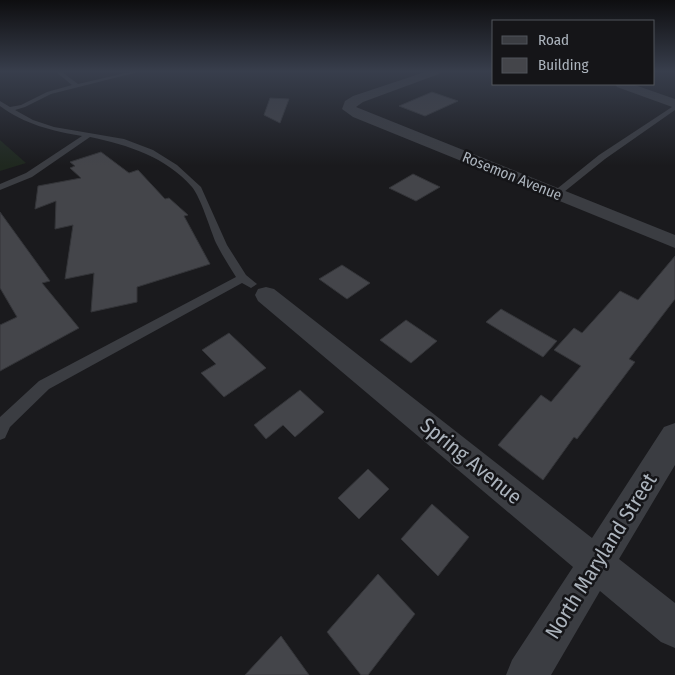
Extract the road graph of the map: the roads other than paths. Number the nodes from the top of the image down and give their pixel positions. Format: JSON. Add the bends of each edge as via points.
{"nodes":[{"id":1,"x":2,"y":104,"type":"edge"},
{"id":2,"x":28,"y":104,"type":"edge"},
{"id":3,"x":351,"y":104,"type":"edge"},
{"id":4,"x":675,"y":105,"type":"edge"},
{"id":5,"x":8,"y":110,"type":"junction"},
{"id":6,"x":89,"y":134,"type":"junction"},
{"id":7,"x":0,"y":187,"type":"edge"},
{"id":8,"x":556,"y":194,"type":"junction"},
{"id":9,"x":675,"y":242,"type":"edge"},
{"id":10,"x":253,"y":286,"type":"junction"},
{"id":11,"x":0,"y":433,"type":"edge"},
{"id":12,"x":675,"y":437,"type":"edge"},
{"id":13,"x":597,"y":564,"type":"junction"},
{"id":14,"x":675,"y":628,"type":"edge"},
{"id":15,"x":527,"y":675,"type":"edge"}],
"edges":[{"from":1,"to":5,"type":"lane"},
{"from":2,"to":5,"type":"lane"},
{"from":3,"to":8,"type":"street","name":"Rosemon Avenue","via":[[349,109],[358,114]]},
{"from":4,"to":8,"type":"lane","via":[[602,156]]},
{"from":5,"to":6,"type":"lane","via":[[56,130]]},
{"from":6,"to":7,"type":"lane","via":[[29,175]]},
{"from":6,"to":10,"type":"lane","via":[[150,152],[197,187],[222,245]]},
{"from":8,"to":9,"type":"street","name":"Rosemon Avenue"},
{"from":10,"to":11,"type":"lane","via":[[44,385],[4,423]]},
{"from":10,"to":13,"type":"street","name":"Spring Avenue"},
{"from":12,"to":13,"type":"street","name":"North Maryland Street"},
{"from":13,"to":14,"type":"street","name":"Spring Avenue"},
{"from":13,"to":15,"type":"street","name":"North Maryland Street"}]}
